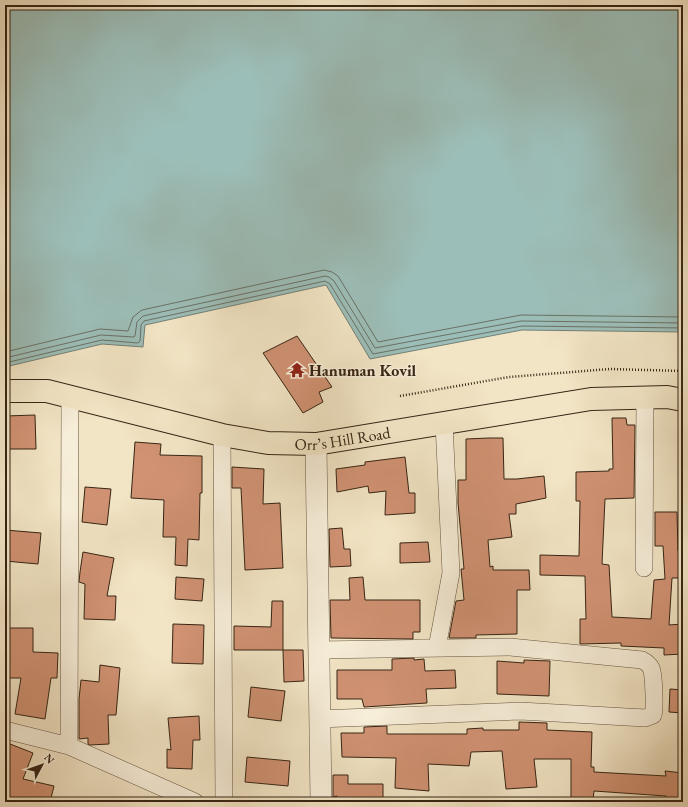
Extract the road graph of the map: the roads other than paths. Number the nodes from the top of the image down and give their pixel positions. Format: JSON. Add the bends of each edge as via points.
{"nodes":[{"id":1,"x":5,"y":391,"type":"edge"},
{"id":2,"x":70,"y":396,"type":"junction"},
{"id":3,"x":645,"y":398,"type":"junction"},
{"id":4,"x":683,"y":400,"type":"edge"},
{"id":5,"x":444,"y":423,"type":"junction"},
{"id":6,"x":222,"y":435,"type":"junction"},
{"id":7,"x":316,"y":444,"type":"junction"},
{"id":8,"x":644,"y":568,"type":"dead end"},
{"id":9,"x":437,"y":648,"type":"junction"},
{"id":10,"x":318,"y":650,"type":"junction"},
{"id":11,"x":319,"y":719,"type":"junction"},
{"id":12,"x":5,"y":730,"type":"edge"},
{"id":13,"x":69,"y":746,"type":"junction"},
{"id":14,"x":195,"y":802,"type":"edge"},
{"id":15,"x":224,"y":802,"type":"edge"},
{"id":16,"x":321,"y":802,"type":"edge"}],
"edges":[{"from":1,"to":2,"type":"main road","name":"Orr’s Hill Road","via":[[47,391]]},
{"from":2,"to":6,"type":"main road","name":"Orr’s Hill Road"},
{"from":2,"to":13,"type":"street"},
{"from":3,"to":4,"type":"main road","name":"Orr’s Hill Road","via":[[667,397]]},
{"from":3,"to":5,"type":"main road","name":"Orr’s Hill Road","via":[[591,399]]},
{"from":3,"to":8,"type":"street"},
{"from":5,"to":7,"type":"main road","name":"Orr’s Hill Road"},
{"from":5,"to":9,"type":"street","via":[[451,573]]},
{"from":6,"to":7,"type":"main road","name":"Orr’s Hill Road","via":[[268,443]]},
{"from":6,"to":15,"type":"street"},
{"from":7,"to":10,"type":"street"},
{"from":9,"to":10,"type":"street"},
{"from":9,"to":11,"type":"street","via":[[510,647],[642,660],[652,668],[654,711],[645,718],[520,710]]},
{"from":10,"to":11,"type":"street"},
{"from":11,"to":16,"type":"street"},
{"from":12,"to":13,"type":"street"},
{"from":13,"to":14,"type":"street"}]}
